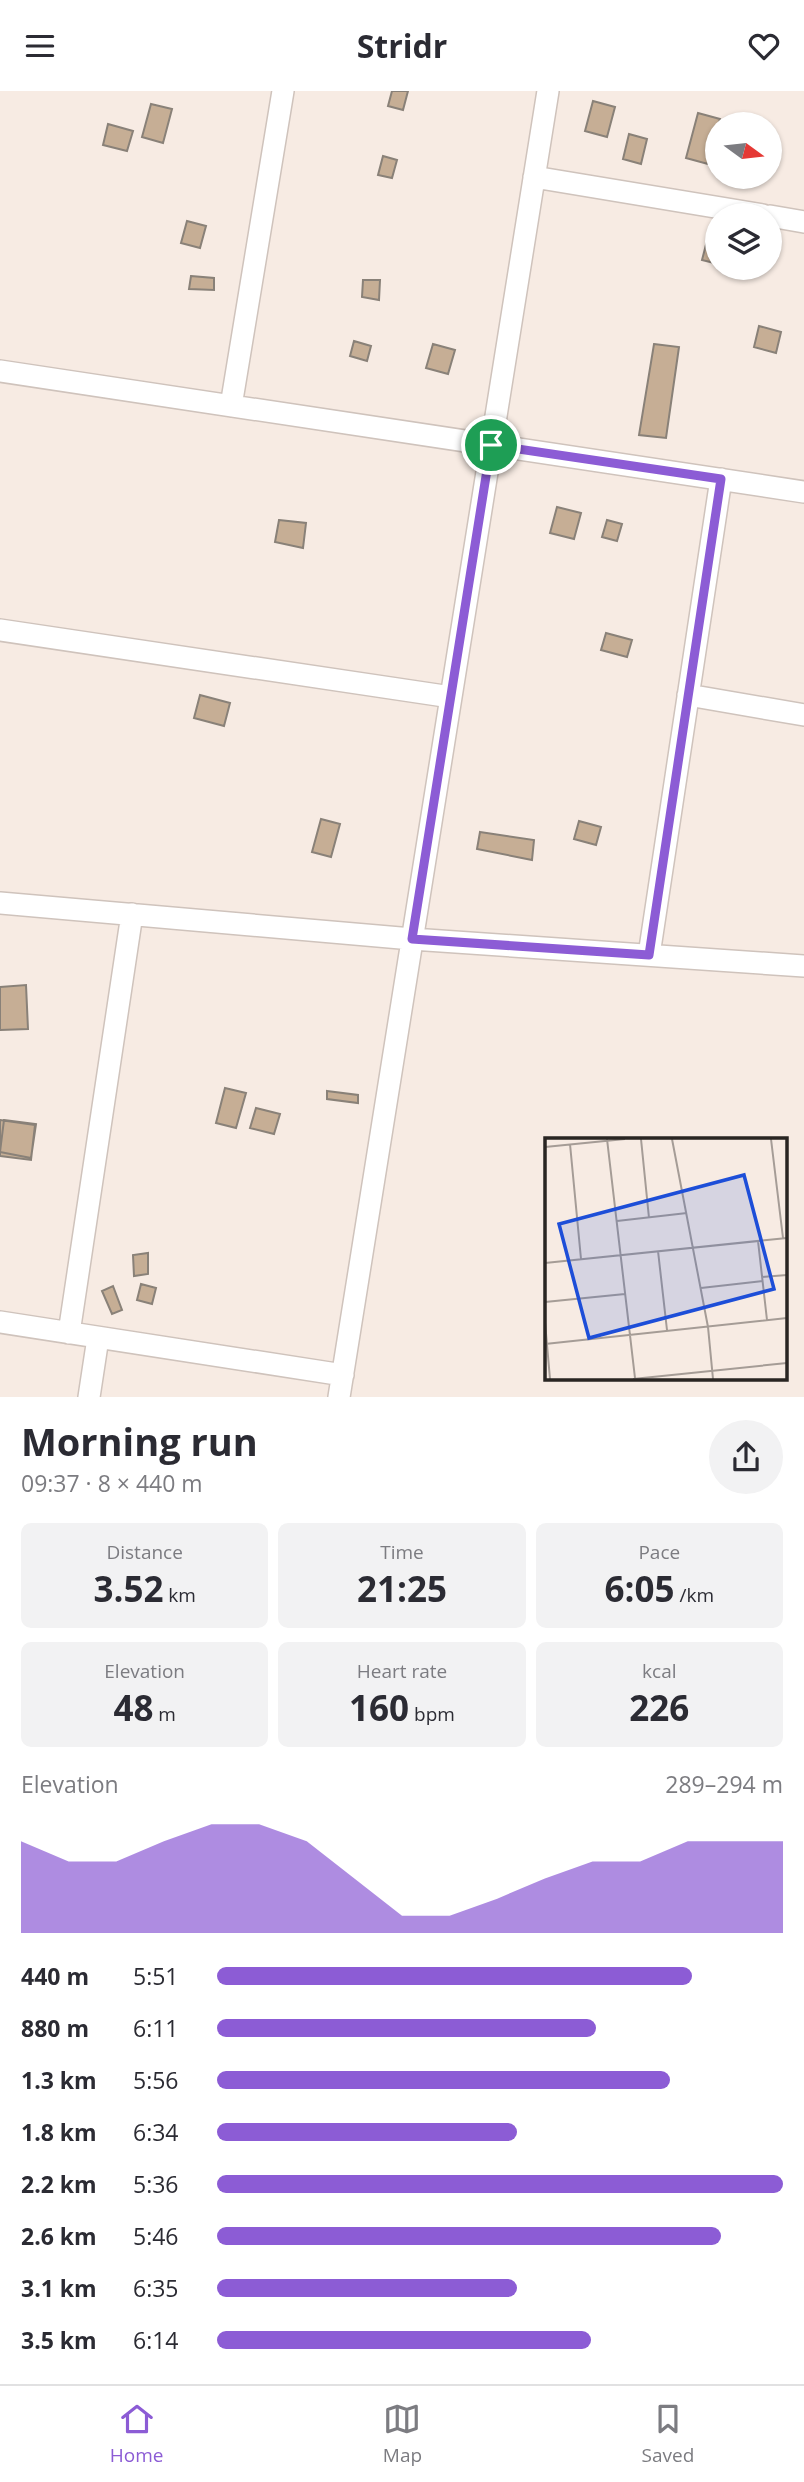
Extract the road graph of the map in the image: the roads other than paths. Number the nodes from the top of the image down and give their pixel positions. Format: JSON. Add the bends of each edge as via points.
{"nodes":[{"id":1,"x":283,"y":91,"type":"edge"},
{"id":2,"x":548,"y":91,"type":"edge"},
{"id":3,"x":534,"y":177,"type":"junction"},
{"id":4,"x":705,"y":205,"type":"edge"},
{"id":5,"x":782,"y":218,"type":"edge"},
{"id":6,"x":804,"y":222,"type":"edge"},
{"id":7,"x":0,"y":371,"type":"edge"},
{"id":8,"x":231,"y":406,"type":"junction"},
{"id":9,"x":491,"y":445,"type":"junction"},
{"id":10,"x":721,"y":479,"type":"junction"},
{"id":11,"x":804,"y":492,"type":"edge"},
{"id":12,"x":0,"y":629,"type":"edge"},
{"id":13,"x":688,"y":695,"type":"junction"},
{"id":14,"x":452,"y":697,"type":"junction"},
{"id":15,"x":804,"y":715,"type":"edge"},
{"id":16,"x":0,"y":903,"type":"edge"},
{"id":17,"x":132,"y":914,"type":"junction"},
{"id":18,"x":412,"y":939,"type":"junction"},
{"id":19,"x":649,"y":955,"type":"junction"},
{"id":20,"x":804,"y":966,"type":"edge"},
{"id":21,"x":0,"y":1322,"type":"edge"},
{"id":22,"x":69,"y":1333,"type":"junction"},
{"id":23,"x":98,"y":1338,"type":"junction"},
{"id":24,"x":343,"y":1375,"type":"junction"},
{"id":25,"x":89,"y":1397,"type":"edge"},
{"id":26,"x":339,"y":1397,"type":"edge"}],
"edges":[{"from":1,"to":8,"type":"street"},
{"from":2,"to":3,"type":"street"},
{"from":3,"to":4,"type":"street"},
{"from":3,"to":9,"type":"street"},
{"from":5,"to":6,"type":"street"},
{"from":7,"to":8,"type":"street"},
{"from":8,"to":9,"type":"street"},
{"from":9,"to":10,"type":"street"},
{"from":9,"to":14,"type":"street"},
{"from":10,"to":11,"type":"street"},
{"from":10,"to":13,"type":"street"},
{"from":12,"to":14,"type":"street"},
{"from":13,"to":15,"type":"street"},
{"from":13,"to":19,"type":"street"},
{"from":14,"to":18,"type":"street"},
{"from":16,"to":17,"type":"street"},
{"from":17,"to":18,"type":"street"},
{"from":17,"to":22,"type":"street"},
{"from":18,"to":19,"type":"street"},
{"from":18,"to":24,"type":"street"},
{"from":19,"to":20,"type":"street"},
{"from":21,"to":22,"type":"street"},
{"from":22,"to":23,"type":"street"},
{"from":23,"to":24,"type":"street"},
{"from":23,"to":25,"type":"street"},
{"from":24,"to":26,"type":"street"}]}
